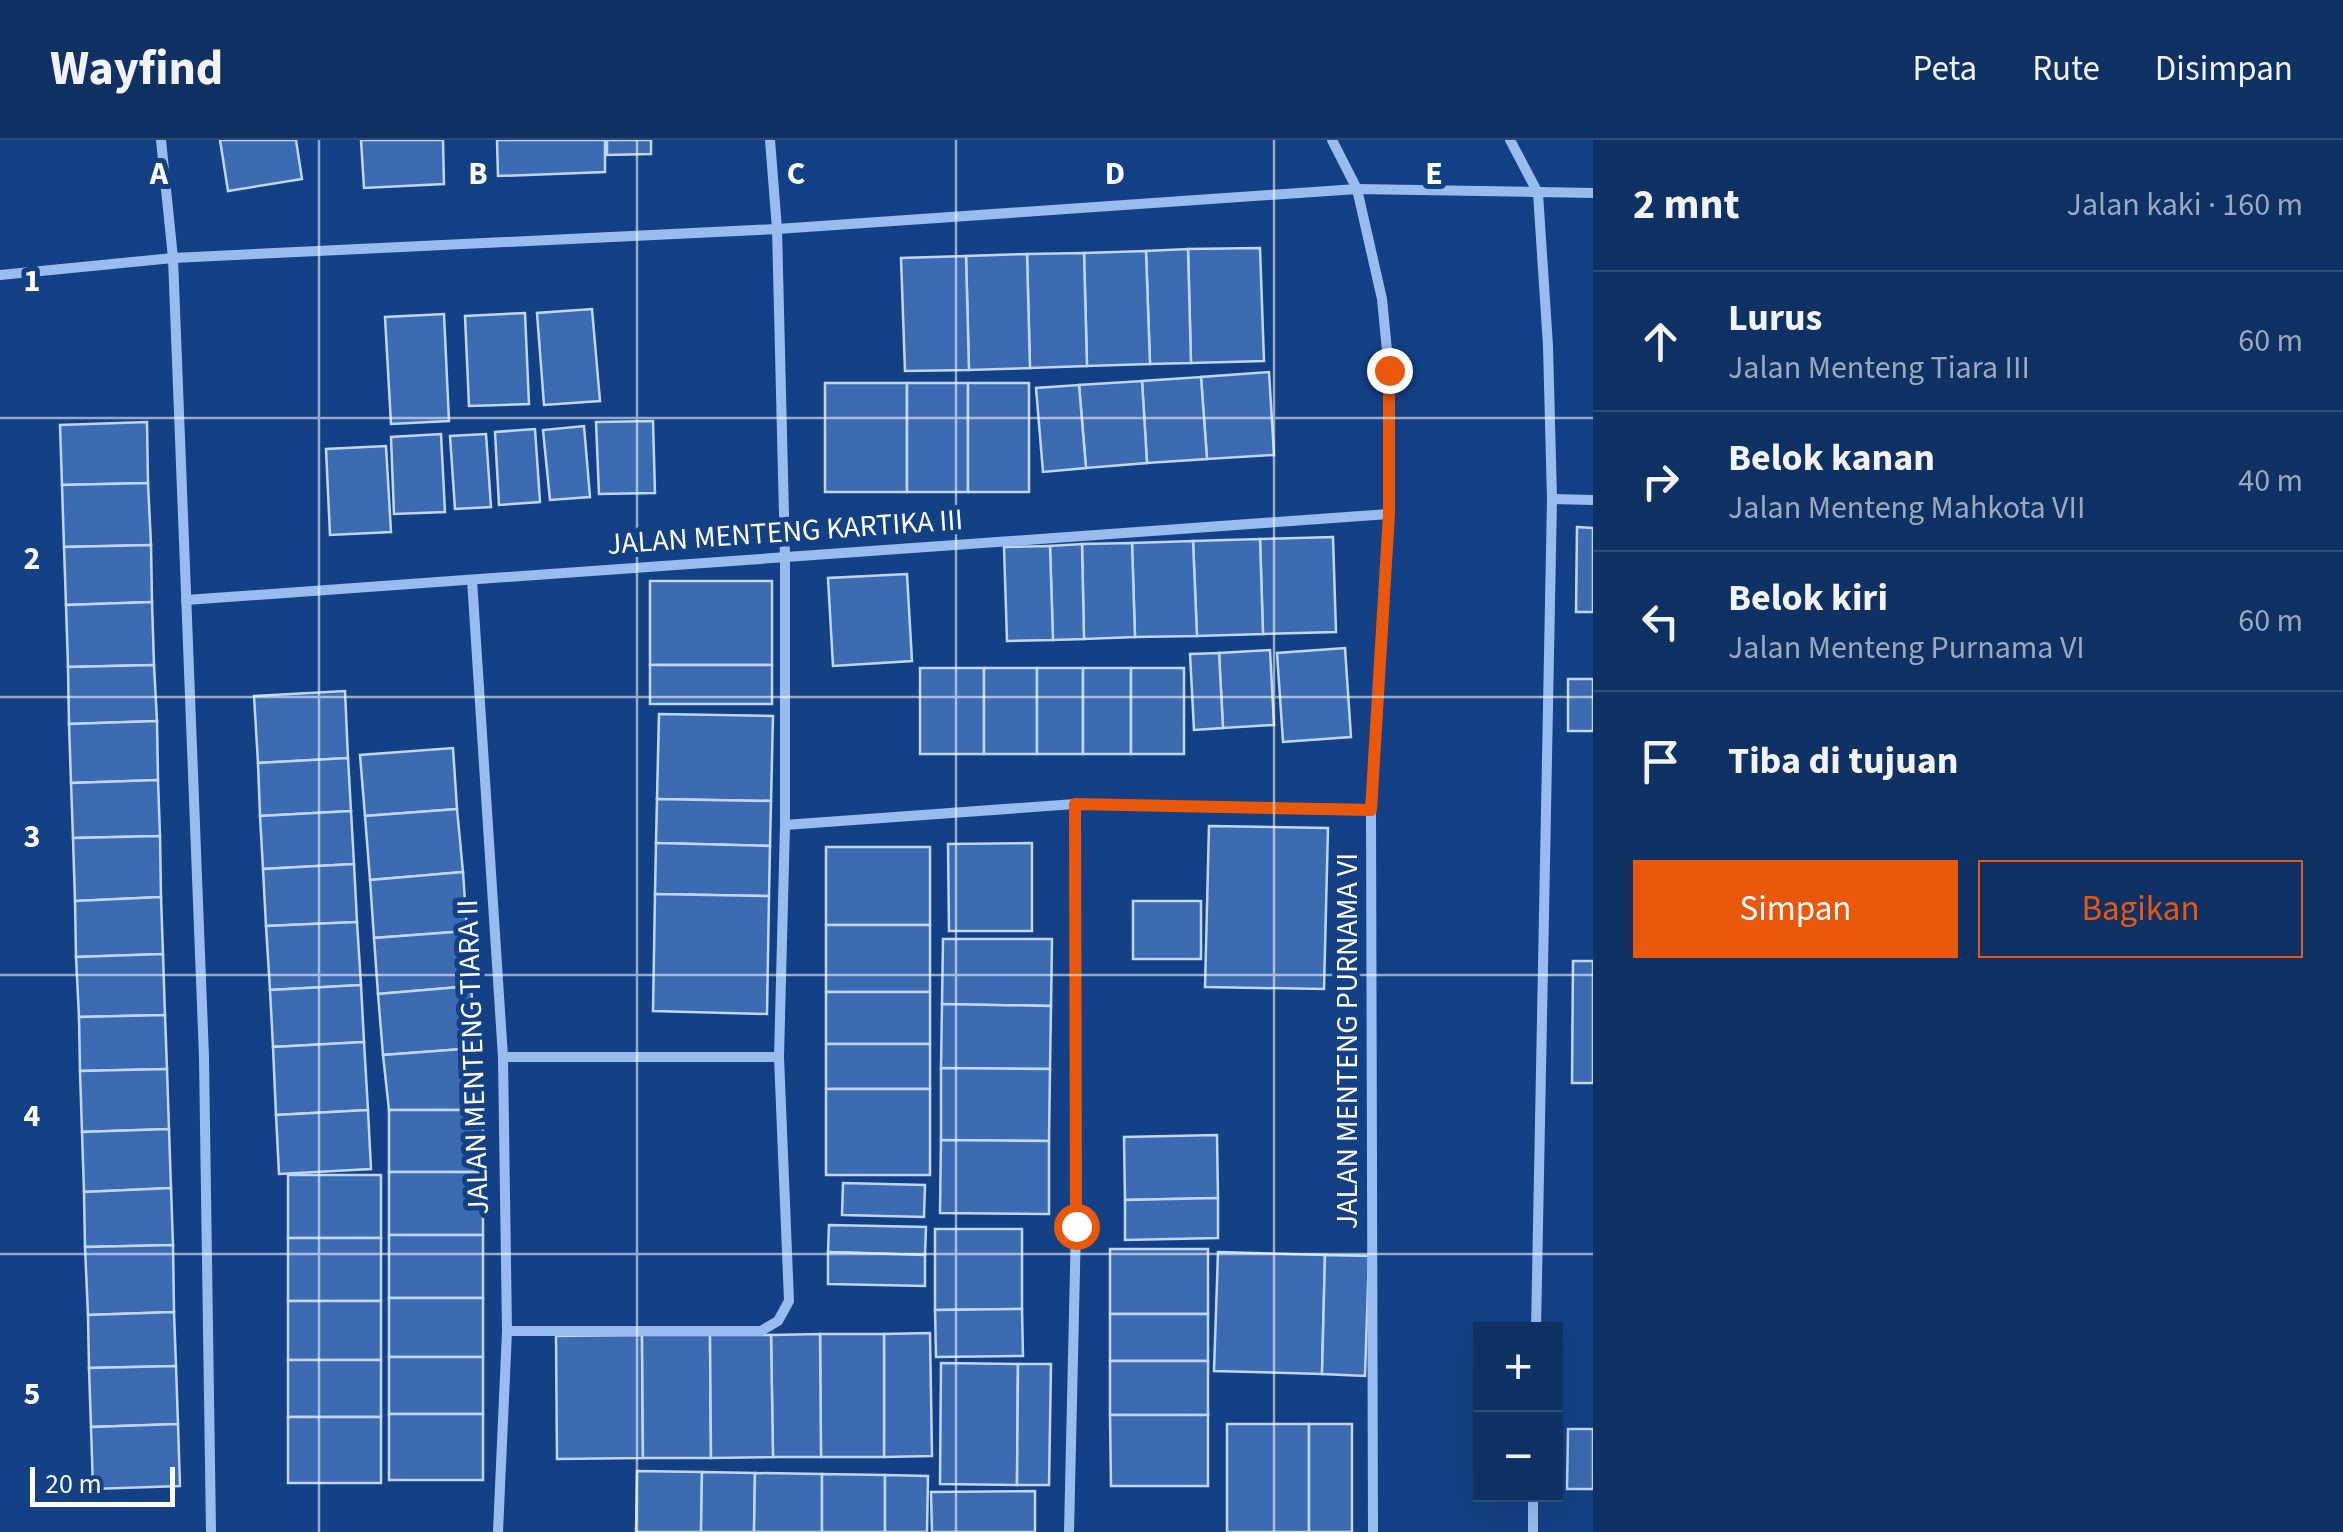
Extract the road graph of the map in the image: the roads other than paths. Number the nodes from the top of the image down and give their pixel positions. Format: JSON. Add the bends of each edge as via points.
{"nodes":[{"id":1,"x":161,"y":140,"type":"edge"},
{"id":2,"x":770,"y":140,"type":"edge"},
{"id":3,"x":1332,"y":140,"type":"edge"},
{"id":4,"x":1510,"y":140,"type":"edge"},
{"id":5,"x":1357,"y":189,"type":"junction"},
{"id":6,"x":1538,"y":193,"type":"junction"},
{"id":7,"x":1593,"y":193,"type":"edge"},
{"id":8,"x":777,"y":229,"type":"junction"},
{"id":9,"x":173,"y":258,"type":"junction"},
{"id":10,"x":0,"y":274,"type":"edge"},
{"id":11,"x":1552,"y":499,"type":"junction"},
{"id":12,"x":1593,"y":500,"type":"edge"},
{"id":13,"x":1389,"y":514,"type":"junction"},
{"id":14,"x":785,"y":556,"type":"junction"},
{"id":15,"x":472,"y":580,"type":"junction"},
{"id":16,"x":186,"y":600,"type":"junction"},
{"id":17,"x":1075,"y":804,"type":"junction"},
{"id":18,"x":1371,"y":810,"type":"junction"},
{"id":19,"x":785,"y":826,"type":"junction"},
{"id":20,"x":779,"y":1056,"type":"junction"},
{"id":21,"x":503,"y":1058,"type":"junction"},
{"id":22,"x":1536,"y":1322,"type":"edge"},
{"id":23,"x":507,"y":1331,"type":"junction"},
{"id":24,"x":1533,"y":1502,"type":"edge"},
{"id":25,"x":210,"y":1532,"type":"edge"},
{"id":26,"x":498,"y":1532,"type":"edge"},
{"id":27,"x":1069,"y":1532,"type":"edge"},
{"id":28,"x":1374,"y":1532,"type":"edge"},
{"id":29,"x":1533,"y":1532,"type":"edge"}],
"edges":[{"from":1,"to":9,"type":"street"},
{"from":2,"to":8,"type":"street"},
{"from":3,"to":5,"type":"street","name":"JALAN MENTENG PURNAMA VI"},
{"from":4,"to":6,"type":"street"},
{"from":5,"to":6,"type":"street"},
{"from":5,"to":8,"type":"street"},
{"from":5,"to":13,"type":"street","name":"JALAN MENTENG PURNAMA VI","via":[[1386,335]]},
{"from":6,"to":7,"type":"street"},
{"from":6,"to":11,"type":"street"},
{"from":8,"to":9,"type":"street"},
{"from":8,"to":14,"type":"street"},
{"from":9,"to":10,"type":"street"},
{"from":9,"to":16,"type":"street"},
{"from":11,"to":12,"type":"street"},
{"from":11,"to":22,"type":"street"},
{"from":13,"to":14,"type":"street","name":"JALAN MENTENG KARTIKA III"},
{"from":13,"to":18,"type":"street","name":"JALAN MENTENG PURNAMA VI"},
{"from":14,"to":15,"type":"street","name":"JALAN MENTENG KARTIKA III"},
{"from":14,"to":19,"type":"street"},
{"from":15,"to":16,"type":"street","name":"JALAN MENTENG KARTIKA III"},
{"from":15,"to":21,"type":"street","name":"JALAN MENTENG TIARA II"},
{"from":16,"to":25,"type":"street","via":[[204,1056]]},
{"from":17,"to":18,"type":"street"},
{"from":17,"to":19,"type":"street"},
{"from":17,"to":27,"type":"street"},
{"from":18,"to":28,"type":"street","name":"JALAN MENTENG PURNAMA VI"},
{"from":19,"to":20,"type":"street"},
{"from":20,"to":21,"type":"street"},
{"from":20,"to":23,"type":"street","via":[[789,1302],[778,1321],[761,1330]]},
{"from":21,"to":23,"type":"street","name":"JALAN MENTENG TIARA II"},
{"from":23,"to":26,"type":"street","name":"JALAN MENTENG TIARA II"},
{"from":24,"to":29,"type":"street"}]}
